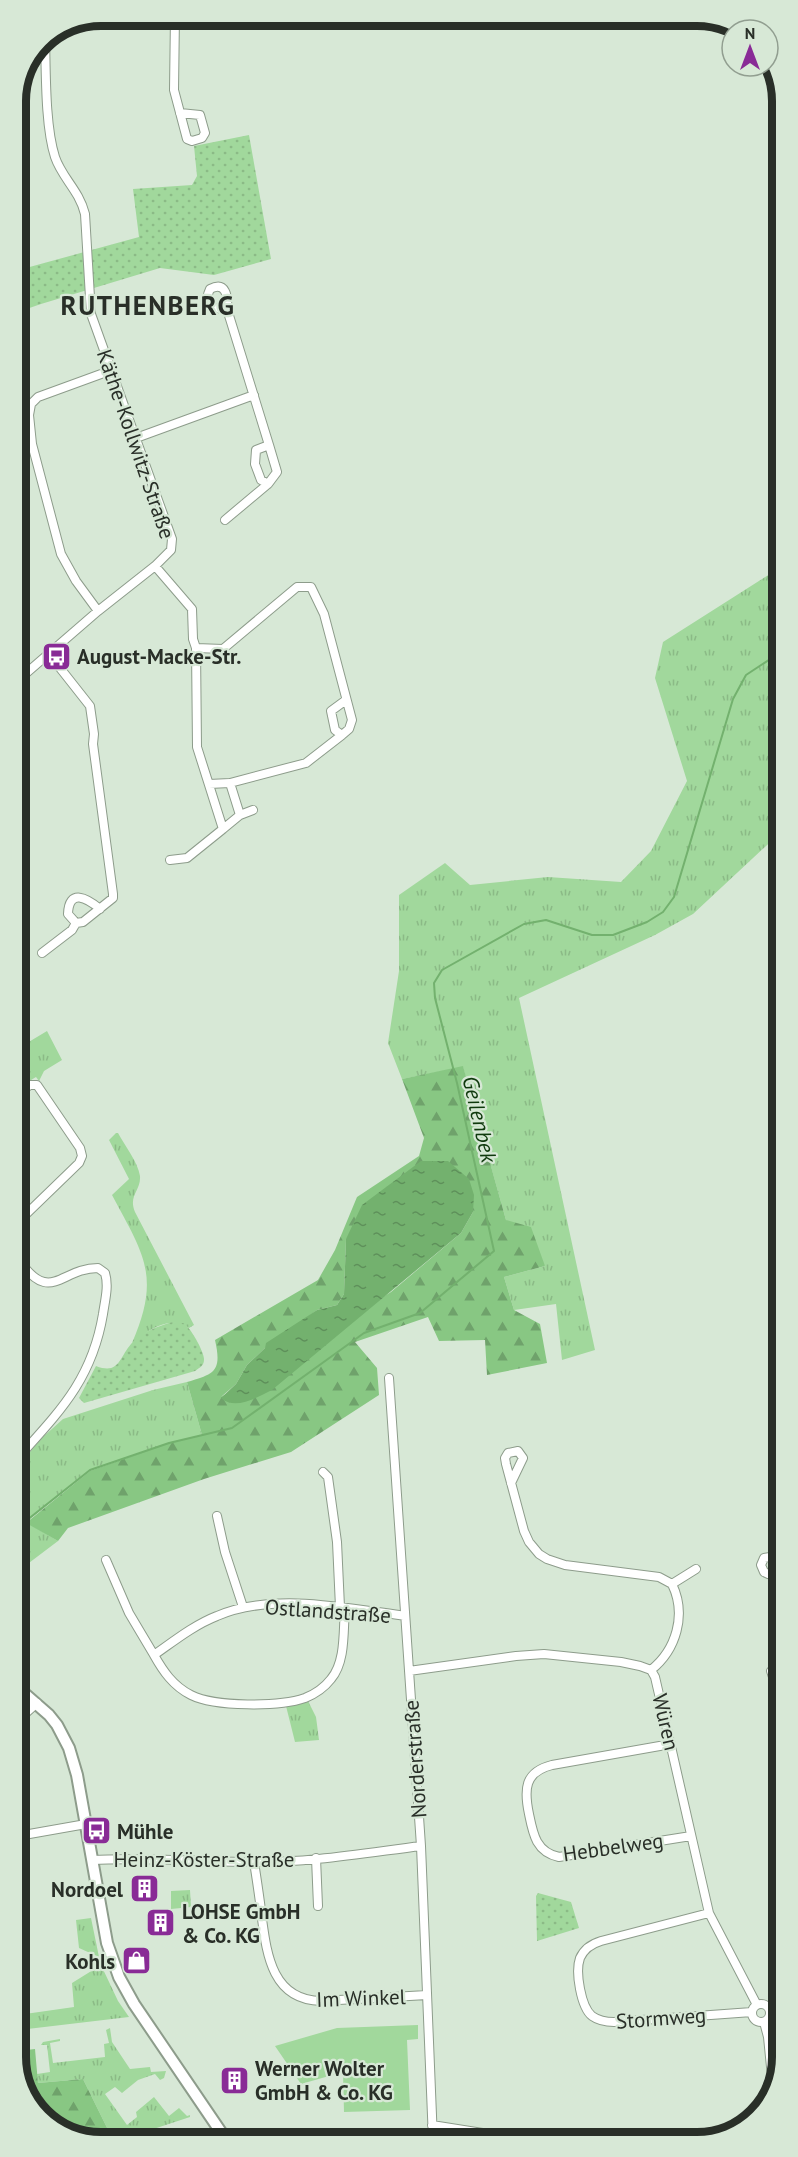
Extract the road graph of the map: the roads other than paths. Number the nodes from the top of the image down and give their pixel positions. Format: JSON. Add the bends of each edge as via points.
{"nodes":[{"id":1,"x":175,"y":26,"type":"edge"},
{"id":2,"x":46,"y":49,"type":"edge"},
{"id":3,"x":180,"y":113,"type":"dead end"},
{"id":4,"x":227,"y":309,"type":"dead end"},
{"id":5,"x":112,"y":370,"type":"junction"},
{"id":6,"x":254,"y":395,"type":"junction"},
{"id":7,"x":135,"y":438,"type":"junction"},
{"id":8,"x":269,"y":445,"type":"junction"},
{"id":9,"x":268,"y":484,"type":"junction"},
{"id":10,"x":225,"y":520,"type":"dead end"},
{"id":11,"x":155,"y":566,"type":"junction"},
{"id":12,"x":98,"y":611,"type":"junction"},
{"id":13,"x":196,"y":648,"type":"junction"},
{"id":14,"x":49,"y":654,"type":"junction"},
{"id":15,"x":26,"y":674,"type":"edge"},
{"id":16,"x":346,"y":700,"type":"junction"},
{"id":17,"x":342,"y":735,"type":"junction"},
{"id":18,"x":230,"y":783,"type":"junction"},
{"id":19,"x":209,"y":784,"type":"junction"},
{"id":20,"x":253,"y":810,"type":"dead end"},
{"id":21,"x":240,"y":815,"type":"junction"},
{"id":22,"x":223,"y":829,"type":"junction"},
{"id":23,"x":170,"y":861,"type":"dead end"},
{"id":24,"x":100,"y":909,"type":"junction"},
{"id":25,"x":76,"y":923,"type":"junction"},
{"id":26,"x":42,"y":953,"type":"dead end"},
{"id":27,"x":26,"y":1088,"type":"edge"},
{"id":28,"x":26,"y":1214,"type":"edge"},
{"id":29,"x":26,"y":1270,"type":"edge"},
{"id":30,"x":389,"y":1378,"type":"dead end"},
{"id":31,"x":26,"y":1449,"type":"edge"},
{"id":32,"x":322,"y":1472,"type":"dead end"},
{"id":33,"x":511,"y":1483,"type":"dead end"},
{"id":34,"x":217,"y":1516,"type":"dead end"},
{"id":35,"x":772,"y":1556,"type":"edge"},
{"id":36,"x":106,"y":1560,"type":"dead end"},
{"id":37,"x":696,"y":1569,"type":"dead end"},
{"id":38,"x":772,"y":1575,"type":"edge"},
{"id":39,"x":672,"y":1584,"type":"junction"},
{"id":40,"x":243,"y":1607,"type":"junction"},
{"id":41,"x":343,"y":1607,"type":"junction"},
{"id":42,"x":405,"y":1616,"type":"junction"},
{"id":43,"x":154,"y":1655,"type":"junction"},
{"id":44,"x":651,"y":1670,"type":"junction"},
{"id":45,"x":409,"y":1671,"type":"junction"},
{"id":46,"x":26,"y":1694,"type":"edge"},
{"id":47,"x":37,"y":1703,"type":"junction"},
{"id":48,"x":26,"y":1713,"type":"edge"},
{"id":49,"x":671,"y":1744,"type":"junction"},
{"id":50,"x":86,"y":1824,"type":"junction"},
{"id":51,"x":26,"y":1835,"type":"edge"},
{"id":52,"x":691,"y":1836,"type":"junction"},
{"id":53,"x":421,"y":1846,"type":"junction"},
{"id":54,"x":316,"y":1858,"type":"junction"},
{"id":55,"x":92,"y":1860,"type":"junction"},
{"id":56,"x":254,"y":1863,"type":"junction"},
{"id":57,"x":318,"y":1906,"type":"dead end"},
{"id":58,"x":709,"y":1913,"type":"junction"},
{"id":59,"x":427,"y":1995,"type":"junction"},
{"id":60,"x":758,"y":2005,"type":"junction"},
{"id":61,"x":770,"y":2009,"type":"joint"},
{"id":62,"x":752,"y":2012,"type":"junction"},
{"id":63,"x":764,"y":2022,"type":"junction"},
{"id":64,"x":771,"y":2069,"type":"edge"},
{"id":65,"x":432,"y":2125,"type":"junction"},
{"id":66,"x":220,"y":2131,"type":"edge"},
{"id":67,"x":432,"y":2132,"type":"edge"},
{"id":68,"x":471,"y":2132,"type":"edge"}],
"edges":[{"from":1,"to":3,"type":"street","via":[[174,90]]},
{"from":2,"to":5,"type":"street","name":"Käthe-Kollwitz-Straße","via":[[50,136],[59,167],[82,200],[86,214],[89,306]]},
{"from":4,"to":6,"type":"street"},
{"from":5,"to":7,"type":"street","name":"Käthe-Kollwitz-Straße"},
{"from":5,"to":12,"type":"street","via":[[38,397],[29,415],[32,444],[62,554]]},
{"from":6,"to":7,"type":"street"},
{"from":6,"to":8,"type":"street"},
{"from":7,"to":11,"type":"street","name":"Käthe-Kollwitz-Straße","via":[[172,539],[171,550]]},
{"from":8,"to":9,"type":"street","via":[[277,472]]},
{"from":8,"to":9,"type":"street","via":[[256,450],[255,464],[261,480]]},
{"from":9,"to":10,"type":"street"},
{"from":11,"to":12,"type":"street","name":"Käthe-Kollwitz-Straße"},
{"from":11,"to":13,"type":"street","via":[[192,609]]},
{"from":12,"to":14,"type":"street","name":"Käthe-Kollwitz-Straße"},
{"from":13,"to":16,"type":"street","via":[[223,649],[297,587],[311,587],[324,614]]},
{"from":13,"to":19,"type":"street","via":[[197,747]]},
{"from":14,"to":15,"type":"street","name":"Käthe-Kollwitz-Straße"},
{"from":14,"to":24,"type":"street","via":[[90,706],[113,894]]},
{"from":16,"to":17,"type":"street","via":[[352,720]]},
{"from":16,"to":17,"type":"street","via":[[331,711],[335,730]]},
{"from":17,"to":18,"type":"street","via":[[306,763]]},
{"from":18,"to":19,"type":"street"},
{"from":18,"to":21,"type":"street"},
{"from":19,"to":22,"type":"street"},
{"from":20,"to":21,"type":"street"},
{"from":21,"to":22,"type":"street"},
{"from":22,"to":23,"type":"street","via":[[187,858]]},
{"from":24,"to":25,"type":"street"},
{"from":24,"to":25,"type":"street","via":[[87,899],[74,898],[68,914]]},
{"from":25,"to":26,"type":"street"},
{"from":27,"to":28,"type":"street","via":[[37,1085],[82,1156]]},
{"from":29,"to":31,"type":"street","via":[[42,1281],[58,1281],[93,1268],[102,1269],[106,1276],[101,1327],[94,1349],[72,1395]]},
{"from":30,"to":42,"type":"street","name":"Norderstraße"},
{"from":32,"to":41,"type":"street","via":[[328,1477],[336,1524]]},
{"from":33,"to":39,"type":"street","via":[[526,1536],[547,1559],[565,1565],[658,1577]]},
{"from":34,"to":40,"type":"street"},
{"from":35,"to":38,"type":"street","via":[[764,1557],[761,1565],[764,1572]]},
{"from":36,"to":43,"type":"street","via":[[129,1613]]},
{"from":37,"to":39,"type":"street"},
{"from":39,"to":44,"type":"street","via":[[679,1613],[676,1632],[664,1659]]},
{"from":40,"to":41,"type":"street","name":"Ostlandstraße"},
{"from":40,"to":43,"type":"street","name":"Ostlandstraße","via":[[199,1625]]},
{"from":41,"to":42,"type":"street","name":"Ostlandstraße"},
{"from":41,"to":43,"type":"street","via":[[340,1659],[334,1674],[318,1691],[294,1701],[209,1702],[174,1683]]},
{"from":42,"to":45,"type":"street","name":"Norderstraße"},
{"from":44,"to":45,"type":"street","name":"Würen","via":[[621,1662],[544,1654]]},
{"from":44,"to":49,"type":"street","name":"Würen"},
{"from":45,"to":53,"type":"street","name":"Norderstraße"},
{"from":46,"to":47,"type":"main road"},
{"from":47,"to":48,"type":"street"},
{"from":47,"to":50,"type":"main road","via":[[57,1725],[69,1748]]},
{"from":49,"to":52,"type":"street","name":"Würen"},
{"from":49,"to":52,"type":"street","name":"Hebbelweg","via":[[541,1769],[531,1777],[526,1793],[534,1836],[541,1848],[560,1857]]},
{"from":50,"to":51,"type":"street"},
{"from":50,"to":55,"type":"main road"},
{"from":52,"to":58,"type":"street","name":"Würen"},
{"from":53,"to":54,"type":"street","name":"Heinz-Köster-Straße"},
{"from":53,"to":59,"type":"street","name":"Norderstraße"},
{"from":54,"to":56,"type":"street","name":"Heinz-Köster-Straße"},
{"from":54,"to":57,"type":"street","name":"Heinz-Köster-Straße"},
{"from":55,"to":56,"type":"street","name":"Heinz-Köster-Straße"},
{"from":55,"to":66,"type":"main road","via":[[107,1943],[119,1977]]},
{"from":56,"to":59,"type":"street","name":"Im Winkel","via":[[269,1962],[294,1994],[313,2001]]},
{"from":58,"to":60,"type":"street","name":"Würen"},
{"from":58,"to":62,"type":"street","name":"Stormweg","via":[[590,1945],[579,1963],[584,2006],[592,2016],[614,2022]]},
{"from":59,"to":65,"type":"street","name":"Norderstraße"},
{"from":60,"to":61,"type":"street"},
{"from":60,"to":62,"type":"street"},
{"from":61,"to":63,"type":"street","via":[[770,2017]]},
{"from":62,"to":63,"type":"street","via":[[756,2020]]},
{"from":63,"to":64,"type":"street"},
{"from":65,"to":67,"type":"street","name":"Norderstraße"},
{"from":65,"to":68,"type":"street"}]}
